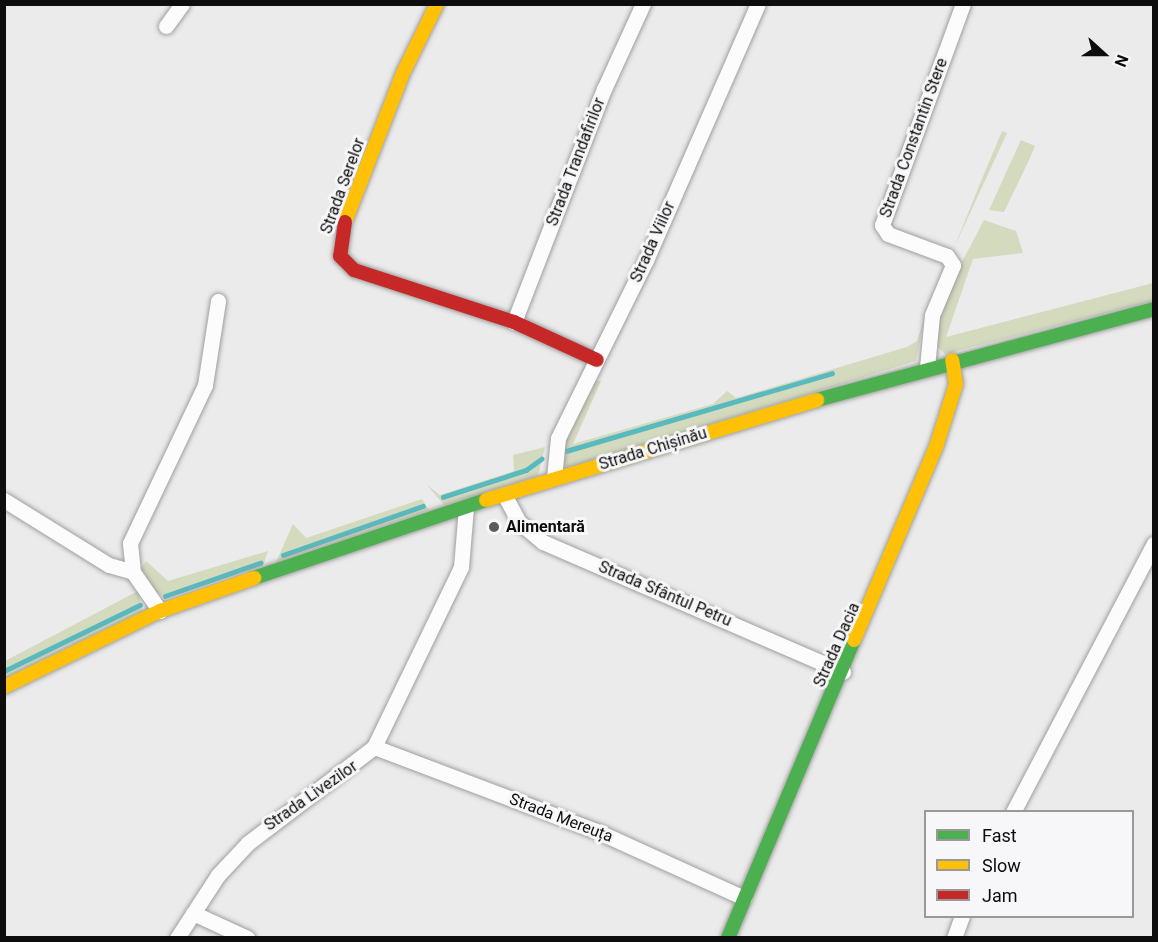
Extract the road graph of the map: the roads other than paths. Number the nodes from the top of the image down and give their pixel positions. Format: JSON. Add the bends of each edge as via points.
{"nodes":[{"id":1,"x":182,"y":4,"type":"edge"},
{"id":2,"x":437,"y":4,"type":"edge"},
{"id":3,"x":643,"y":4,"type":"edge"},
{"id":4,"x":758,"y":4,"type":"edge"},
{"id":5,"x":963,"y":4,"type":"edge"},
{"id":6,"x":166,"y":26,"type":"dead end"},
{"id":7,"x":218,"y":302,"type":"dead end"},
{"id":8,"x":1154,"y":309,"type":"edge"},
{"id":9,"x":514,"y":322,"type":"junction"},
{"id":10,"x":597,"y":360,"type":"junction"},
{"id":11,"x":952,"y":360,"type":"junction"},
{"id":12,"x":927,"y":367,"type":"junction"},
{"id":13,"x":554,"y":478,"type":"junction"},
{"id":14,"x":504,"y":496,"type":"junction"},
{"id":15,"x":4,"y":500,"type":"edge"},
{"id":16,"x":466,"y":507,"type":"junction"},
{"id":17,"x":1154,"y":544,"type":"edge"},
{"id":18,"x":133,"y":572,"type":"junction"},
{"id":19,"x":160,"y":611,"type":"junction"},
{"id":20,"x":843,"y":672,"type":"junction"},
{"id":21,"x":4,"y":687,"type":"edge"},
{"id":22,"x":375,"y":747,"type":"junction"},
{"id":23,"x":1014,"y":810,"type":"edge"},
{"id":24,"x":744,"y":898,"type":"junction"},
{"id":25,"x":193,"y":913,"type":"junction"},
{"id":26,"x":961,"y":918,"type":"edge"},
{"id":27,"x":177,"y":938,"type":"edge"},
{"id":28,"x":247,"y":938,"type":"edge"},
{"id":29,"x":728,"y":938,"type":"edge"},
{"id":30,"x":954,"y":938,"type":"edge"}],
"edges":[{"from":1,"to":6,"type":"street"},
{"from":2,"to":9,"type":"street","name":"Strada Serelor","via":[[404,71],[338,245],[340,256],[354,270]]},
{"from":3,"to":9,"type":"street","name":"Strada Trandafirilor","via":[[604,89]]},
{"from":4,"to":10,"type":"street","name":"Strada Viilor"},
{"from":5,"to":12,"type":"street","name":"Strada Constantin Stere","via":[[882,225],[888,234],[947,256],[953,265],[932,315]]},
{"from":7,"to":18,"type":"street","via":[[205,385],[130,543]]},
{"from":8,"to":11,"type":"street","name":"Strada Chișinău"},
{"from":9,"to":10,"type":"street","name":"Strada Serelor"},
{"from":10,"to":13,"type":"street","name":"Strada Viilor","via":[[554,450]]},
{"from":11,"to":12,"type":"street","name":"Strada Chișinău"},
{"from":11,"to":20,"type":"street","name":"Strada Dacia","via":[[956,384],[937,444]]},
{"from":12,"to":13,"type":"street","name":"Strada Chișinău"},
{"from":13,"to":14,"type":"street","name":"Strada Chișinău"},
{"from":14,"to":16,"type":"street","name":"Strada Chișinău"},
{"from":14,"to":20,"type":"street","name":"Strada Sfântul Petru","via":[[519,522],[543,542]]},
{"from":15,"to":18,"type":"street","via":[[109,565]]},
{"from":16,"to":19,"type":"street","name":"Strada Chișinău"},
{"from":16,"to":22,"type":"street","name":"Strada Livezilor","via":[[461,567]]},
{"from":17,"to":23,"type":"street"},
{"from":18,"to":19,"type":"street"},
{"from":19,"to":21,"type":"street","name":"Strada Chișinău"},
{"from":20,"to":24,"type":"street","name":"Strada Dacia"},
{"from":22,"to":24,"type":"street","name":"Strada Mereuța","via":[[619,840]]},
{"from":22,"to":25,"type":"street","name":"Strada Livezilor","via":[[248,843]]},
{"from":24,"to":29,"type":"street","name":"Strada Dacia"},
{"from":25,"to":27,"type":"street","name":"Strada Livezilor"},
{"from":25,"to":28,"type":"street"},
{"from":26,"to":30,"type":"street"}]}
